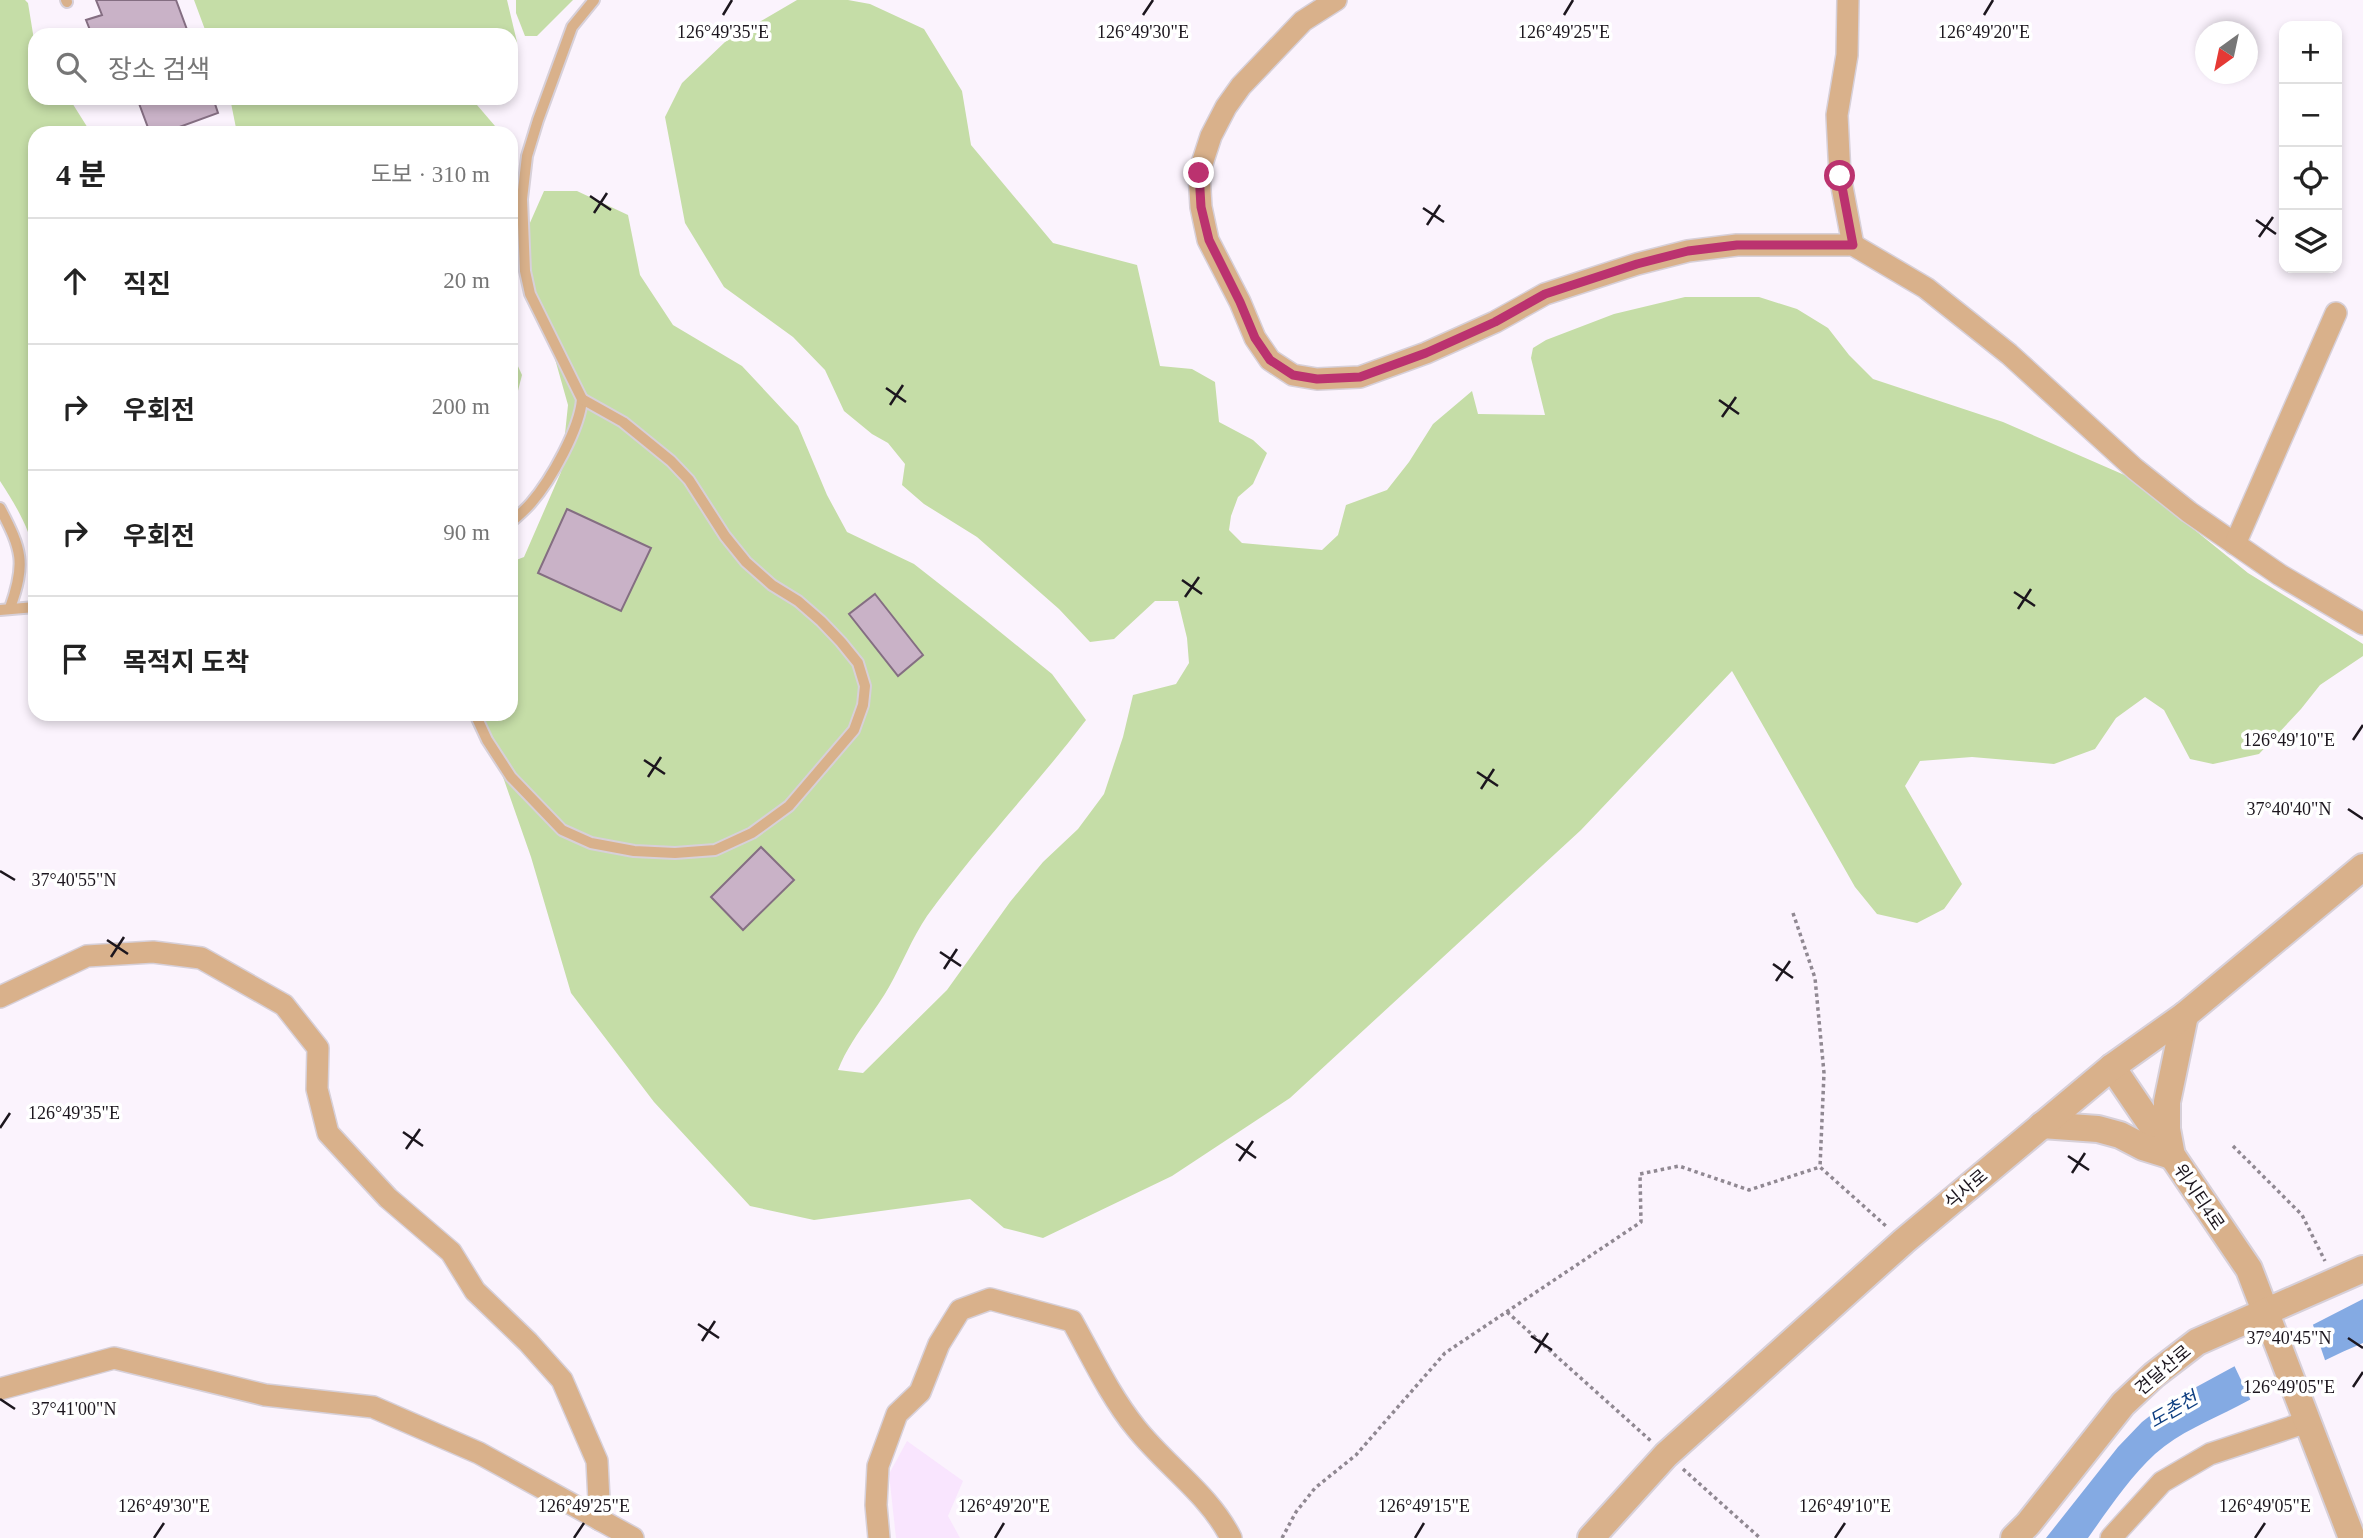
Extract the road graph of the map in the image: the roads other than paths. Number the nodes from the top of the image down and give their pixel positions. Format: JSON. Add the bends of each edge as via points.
{"nodes":[{"id":1,"x":594,"y":0,"type":"edge"},
{"id":2,"x":1336,"y":0,"type":"edge"},
{"id":3,"x":1848,"y":0,"type":"edge"},
{"id":4,"x":1853,"y":245,"type":"junction"},
{"id":5,"x":2336,"y":313,"type":"dead end"},
{"id":6,"x":582,"y":399,"type":"junction"},
{"id":7,"x":0,"y":508,"type":"edge"},
{"id":8,"x":518,"y":515,"type":"edge"},
{"id":9,"x":2235,"y":544,"type":"junction"},
{"id":10,"x":28,"y":607,"type":"edge"},
{"id":11,"x":5,"y":609,"type":"edge"},
{"id":12,"x":2363,"y":624,"type":"edge"},
{"id":13,"x":478,"y":721,"type":"edge"},
{"id":14,"x":2363,"y":867,"type":"edge"},
{"id":15,"x":0,"y":997,"type":"edge"},
{"id":16,"x":2185,"y":1015,"type":"junction"},
{"id":17,"x":2112,"y":1067,"type":"junction"},
{"id":18,"x":2042,"y":1125,"type":"junction"},
{"id":19,"x":2172,"y":1156,"type":"junction"},
{"id":20,"x":2363,"y":1269,"type":"edge"},
{"id":21,"x":2268,"y":1324,"type":"junction"},
{"id":22,"x":0,"y":1389,"type":"edge"},
{"id":23,"x":2303,"y":1413,"type":"junction"},
{"id":24,"x":600,"y":1520,"type":"junction"},
{"id":25,"x":633,"y":1538,"type":"edge"},
{"id":26,"x":879,"y":1538,"type":"edge"},
{"id":27,"x":1231,"y":1538,"type":"edge"},
{"id":28,"x":1591,"y":1538,"type":"edge"},
{"id":29,"x":2014,"y":1538,"type":"edge"},
{"id":30,"x":2111,"y":1538,"type":"edge"},
{"id":31,"x":2352,"y":1538,"type":"edge"}],
"edges":[{"from":1,"to":6,"type":"lane","via":[[572,27],[537,120],[522,199],[530,293]]},
{"from":2,"to":4,"type":"street","via":[[1303,20],[1241,86],[1211,136],[1199,173],[1209,240],[1255,338],[1270,360],[1293,375],[1360,377],[1483,328],[1545,294],[1688,251],[1737,245]]},
{"from":3,"to":4,"type":"street","via":[[1847,55],[1837,116],[1840,176]]},
{"from":4,"to":9,"type":"street","via":[[1926,288],[2189,512]]},
{"from":5,"to":9,"type":"street"},
{"from":6,"to":8,"type":"lane","via":[[574,432],[532,502]]},
{"from":6,"to":13,"type":"lane","via":[[623,422],[671,461],[746,562],[798,601],[841,642],[858,663],[865,686],[863,705],[854,730],[789,806],[752,833],[715,850],[675,853],[592,843],[562,830],[511,778]]},
{"from":7,"to":11,"type":"lane","via":[[22,564],[20,581]]},
{"from":9,"to":12,"type":"street"},
{"from":10,"to":11,"type":"lane"},
{"from":14,"to":16,"type":"street","name":"식사로"},
{"from":15,"to":24,"type":"street","via":[[87,956],[153,952],[201,958],[284,1005],[318,1048],[317,1089],[328,1133],[388,1198],[451,1252],[475,1291],[562,1380],[597,1461]]},
{"from":16,"to":17,"type":"street","name":"식사로"},
{"from":16,"to":19,"type":"street","via":[[2168,1102]]},
{"from":17,"to":18,"type":"street","name":"식사로"},
{"from":17,"to":19,"type":"street","name":"위시티4로"},
{"from":18,"to":19,"type":"street","via":[[2098,1129]]},
{"from":18,"to":28,"type":"street","name":"식사로","via":[[1904,1241],[1666,1455]]},
{"from":19,"to":21,"type":"street","name":"위시티4로","via":[[2249,1269]]},
{"from":20,"to":21,"type":"street","name":"견달산로"},
{"from":21,"to":23,"type":"street","name":"위시티4로"},
{"from":21,"to":29,"type":"street","name":"견달산로","via":[[2197,1342],[2154,1375],[2123,1404]]},
{"from":22,"to":24,"type":"street","via":[[114,1358],[265,1395],[373,1408],[479,1453]]},
{"from":23,"to":30,"type":"street","via":[[2210,1454],[2162,1482]]},
{"from":23,"to":31,"type":"street"},
{"from":24,"to":25,"type":"street"},
{"from":26,"to":27,"type":"street","via":[[878,1466],[897,1415],[920,1392],[939,1344],[960,1310],[990,1299],[1072,1321],[1135,1428],[1209,1503]]}]}
